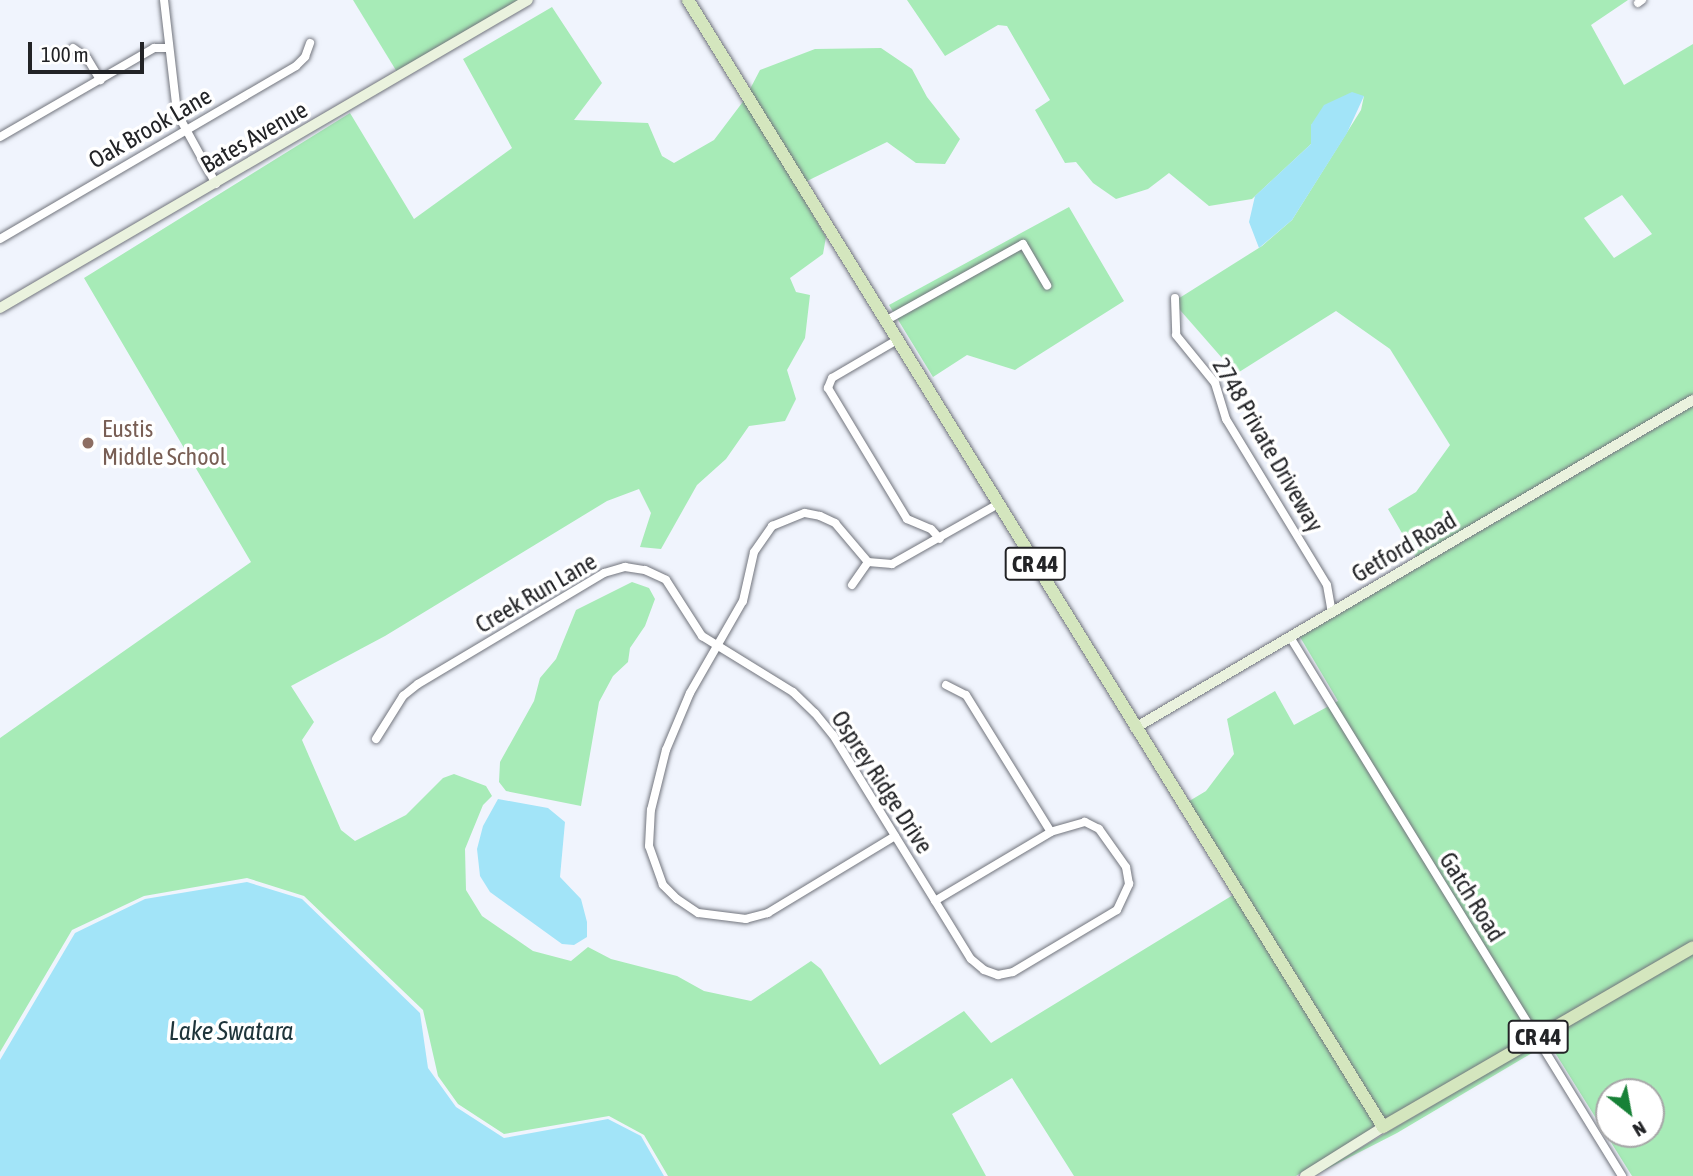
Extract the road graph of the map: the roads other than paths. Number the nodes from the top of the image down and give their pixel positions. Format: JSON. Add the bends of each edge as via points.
{"nodes":[{"id":1,"x":164,"y":0,"type":"edge"},
{"id":2,"x":528,"y":0,"type":"edge"},
{"id":3,"x":688,"y":0,"type":"edge"},
{"id":4,"x":310,"y":43,"type":"dead end"},
{"id":5,"x":73,"y":48,"type":"dead end"},
{"id":6,"x":167,"y":48,"type":"junction"},
{"id":7,"x":100,"y":80,"type":"junction"},
{"id":8,"x":184,"y":130,"type":"junction"},
{"id":9,"x":0,"y":137,"type":"edge"},
{"id":10,"x":216,"y":184,"type":"junction"},
{"id":11,"x":0,"y":239,"type":"edge"},
{"id":12,"x":1047,"y":285,"type":"dead end"},
{"id":13,"x":1175,"y":298,"type":"dead end"},
{"id":14,"x":0,"y":308,"type":"edge"},
{"id":15,"x":885,"y":321,"type":"junction"},
{"id":16,"x":897,"y":340,"type":"junction"},
{"id":17,"x":1693,"y":400,"type":"edge"},
{"id":18,"x":998,"y":505,"type":"junction"},
{"id":19,"x":940,"y":539,"type":"junction"},
{"id":20,"x":868,"y":562,"type":"junction"},
{"id":21,"x":852,"y":585,"type":"dead end"},
{"id":22,"x":1332,"y":613,"type":"junction"},
{"id":23,"x":1290,"y":637,"type":"junction"},
{"id":24,"x":716,"y":647,"type":"junction"},
{"id":25,"x":946,"y":685,"type":"dead end"},
{"id":26,"x":1135,"y":727,"type":"junction"},
{"id":27,"x":376,"y":739,"type":"dead end"},
{"id":28,"x":1051,"y":832,"type":"junction"},
{"id":29,"x":895,"y":836,"type":"junction"},
{"id":30,"x":935,"y":901,"type":"junction"},
{"id":31,"x":1693,"y":947,"type":"edge"},
{"id":32,"x":1536,"y":1038,"type":"junction"},
{"id":33,"x":1383,"y":1127,"type":"junction"},
{"id":34,"x":1305,"y":1176,"type":"edge"},
{"id":35,"x":1622,"y":1176,"type":"edge"}],
"edges":[{"from":1,"to":6,"type":"street"},
{"from":2,"to":10,"type":"street","name":"Bates Avenue"},
{"from":3,"to":15,"type":"main road","number":"CR 44"},
{"from":4,"to":8,"type":"street","name":"Oak Brook Lane","via":[[296,66]]},
{"from":5,"to":7,"type":"street","via":[[87,58]]},
{"from":6,"to":7,"type":"street","via":[[154,48]]},
{"from":6,"to":8,"type":"street","via":[[172,97]]},
{"from":7,"to":9,"type":"street"},
{"from":8,"to":10,"type":"street"},
{"from":8,"to":11,"type":"street","name":"Oak Brook Lane"},
{"from":10,"to":14,"type":"street","name":"Bates Avenue"},
{"from":12,"to":15,"type":"street","via":[[1023,244]]},
{"from":13,"to":22,"type":"street","name":"2748 Private Driveway","via":[[1176,335],[1215,383],[1226,419],[1327,585]]},
{"from":15,"to":16,"type":"main road","number":"CR 44"},
{"from":16,"to":18,"type":"main road","number":"CR 44"},
{"from":16,"to":19,"type":"street","via":[[832,378],[828,388],[907,519],[931,529]]},
{"from":17,"to":22,"type":"street","name":"Getford Road"},
{"from":18,"to":19,"type":"street"},
{"from":18,"to":26,"type":"main road","number":"CR 44"},
{"from":19,"to":20,"type":"street","via":[[892,564]]},
{"from":20,"to":21,"type":"street"},
{"from":20,"to":24,"type":"street","via":[[835,523],[805,513],[788,517],[761,537],[743,601]]},
{"from":22,"to":23,"type":"street","name":"Getford Road"},
{"from":23,"to":26,"type":"street","name":"Getford Road"},
{"from":23,"to":32,"type":"street","name":"Gatch Road"},
{"from":24,"to":27,"type":"street","name":"Creek Run Lane","via":[[694,626],[680,596],[666,580],[625,568],[604,573],[418,684],[403,696]]},
{"from":24,"to":29,"type":"street","name":"Osprey Ridge Drive","via":[[793,692],[815,713]]},
{"from":24,"to":29,"type":"street","via":[[666,750],[651,810],[649,846],[663,885],[698,913],[746,919],[768,913]]},
{"from":25,"to":28,"type":"street","via":[[966,695]]},
{"from":26,"to":33,"type":"main road","number":"CR 44"},
{"from":28,"to":30,"type":"street","name":"Osprey Ridge Drive"},
{"from":28,"to":30,"type":"street","name":"Osprey Ridge Drive","via":[[1085,822],[1100,829],[1126,867],[1129,884],[1117,910],[1013,972],[998,975],[971,959]]},
{"from":29,"to":30,"type":"street","name":"Osprey Ridge Drive"},
{"from":31,"to":32,"type":"main road","number":"CR 44"},
{"from":32,"to":33,"type":"main road","number":"CR 44"},
{"from":32,"to":35,"type":"street","name":"Gatch Road"},
{"from":33,"to":34,"type":"street"}]}
